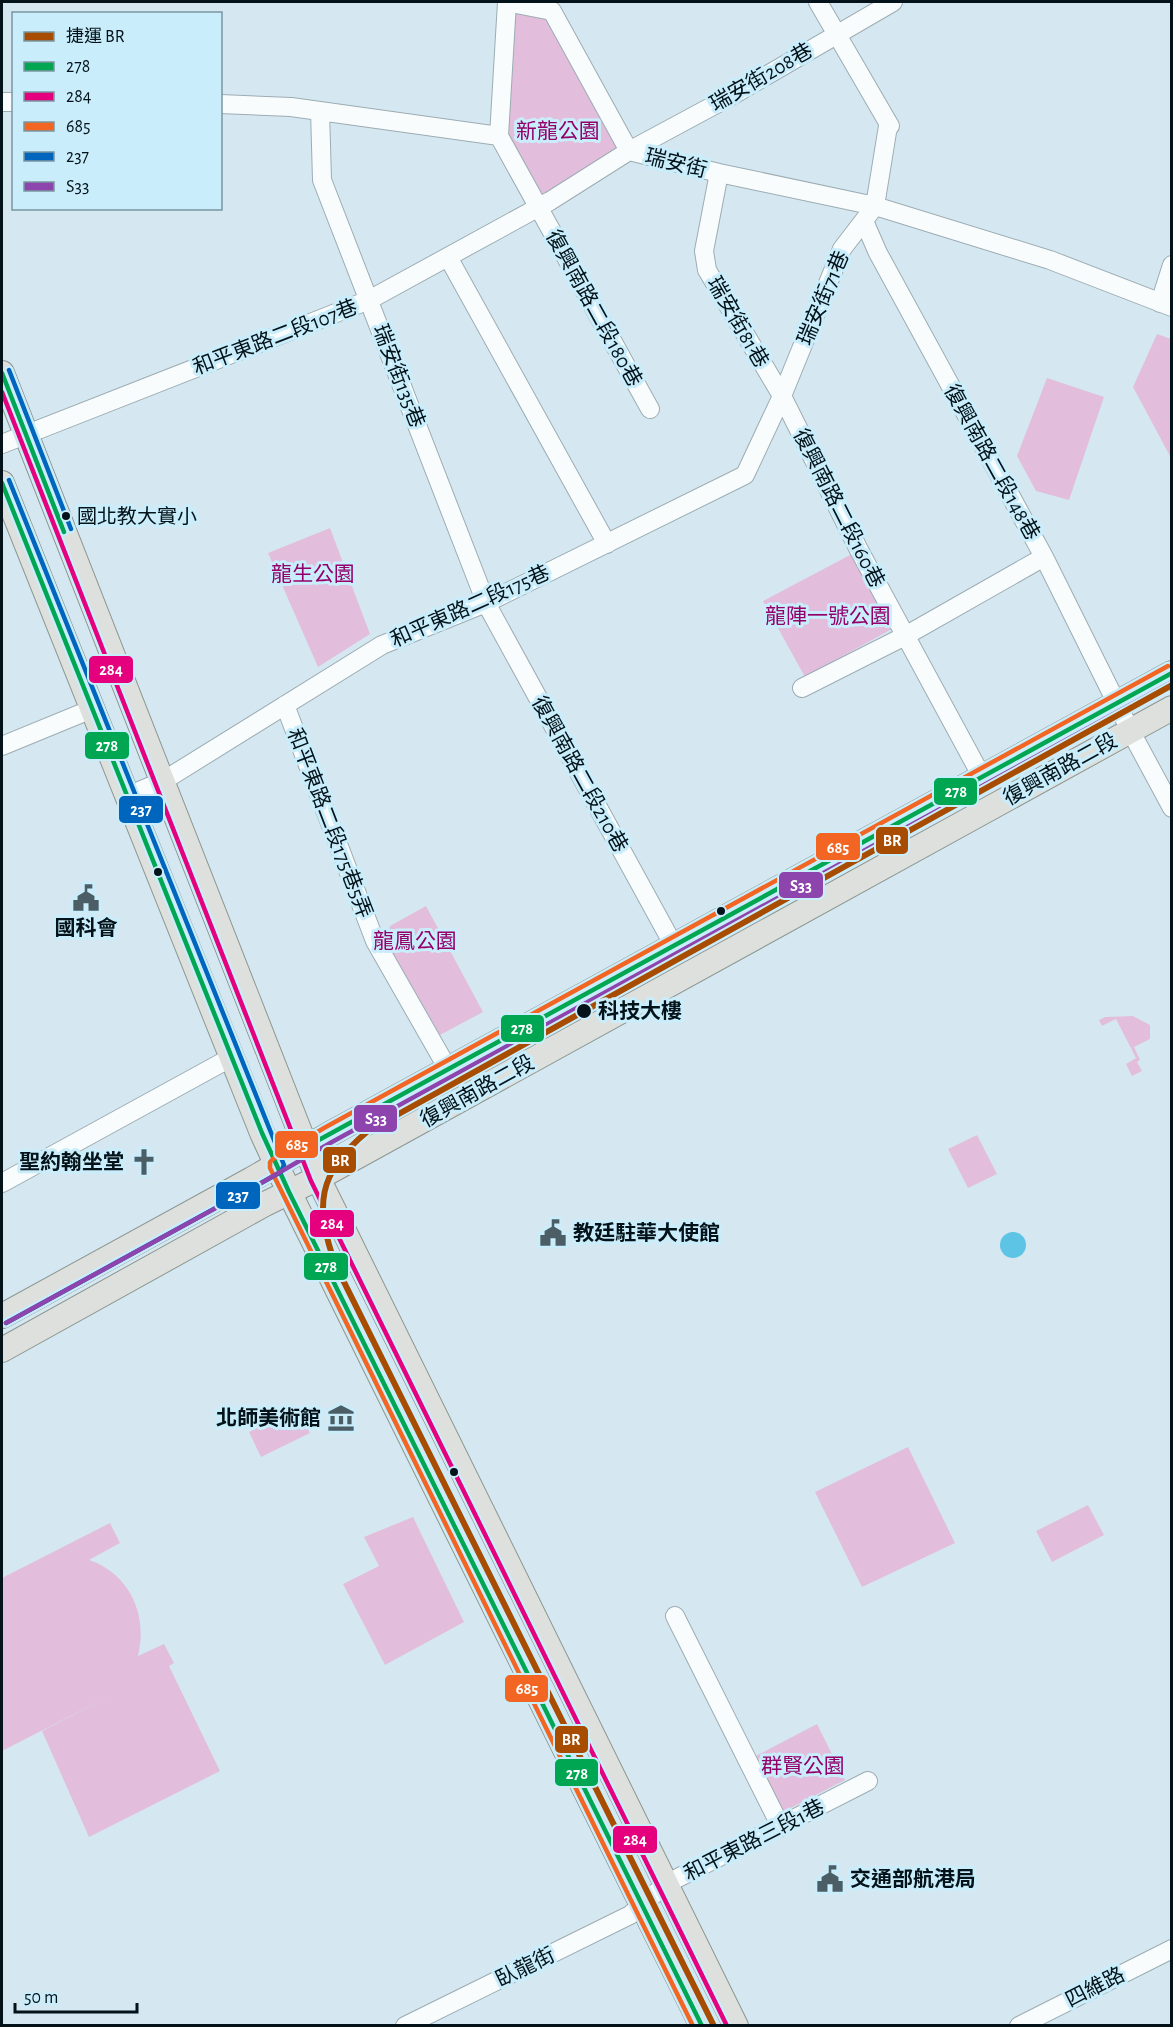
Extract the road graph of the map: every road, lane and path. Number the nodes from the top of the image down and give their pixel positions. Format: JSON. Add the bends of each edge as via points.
{"nodes":[{"id":1,"x":507,"y":2,"type":"edge"},
{"id":2,"x":818,"y":2,"type":"edge"},
{"id":3,"x":893,"y":2,"type":"edge"},
{"id":4,"x":836,"y":33,"type":"junction"},
{"id":5,"x":222,"y":104,"type":"edge"},
{"id":6,"x":320,"y":111,"type":"junction"},
{"id":7,"x":499,"y":136,"type":"junction"},
{"id":8,"x":629,"y":151,"type":"junction"},
{"id":9,"x":719,"y":173,"type":"junction"},
{"id":10,"x":875,"y":206,"type":"junction"},
{"id":11,"x":538,"y":207,"type":"junction"},
{"id":12,"x":864,"y":221,"type":"junction"},
{"id":13,"x":448,"y":257,"type":"junction"},
{"id":14,"x":1172,"y":265,"type":"edge"},
{"id":15,"x":369,"y":300,"type":"junction"},
{"id":16,"x":1166,"y":305,"type":"edge"},
{"id":17,"x":2,"y":373,"type":"edge"},
{"id":18,"x":782,"y":396,"type":"junction"},
{"id":19,"x":650,"y":410,"type":"dead end"},
{"id":20,"x":26,"y":435,"type":"junction"},
{"id":21,"x":2,"y":444,"type":"edge"},
{"id":22,"x":2,"y":483,"type":"edge"},
{"id":23,"x":606,"y":544,"type":"junction"},
{"id":24,"x":1044,"y":557,"type":"junction"},
{"id":25,"x":486,"y":603,"type":"junction"},
{"id":26,"x":905,"y":636,"type":"junction"},
{"id":27,"x":1172,"y":674,"type":"edge"},
{"id":28,"x":802,"y":688,"type":"dead end"},
{"id":29,"x":1117,"y":704,"type":"junction"},
{"id":30,"x":285,"y":705,"type":"junction"},
{"id":31,"x":92,"y":708,"type":"junction"},
{"id":32,"x":1172,"y":708,"type":"edge"},
{"id":33,"x":1130,"y":730,"type":"junction"},
{"id":34,"x":2,"y":746,"type":"edge"},
{"id":35,"x":982,"y":777,"type":"junction"},
{"id":36,"x":163,"y":781,"type":"junction"},
{"id":37,"x":127,"y":796,"type":"junction"},
{"id":38,"x":1172,"y":808,"type":"edge"},
{"id":39,"x":674,"y":946,"type":"junction"},
{"id":40,"x":232,"y":1057,"type":"junction"},
{"id":41,"x":448,"y":1069,"type":"junction"},
{"id":42,"x":306,"y":1147,"type":"junction"},
{"id":43,"x":277,"y":1165,"type":"junction"},
{"id":44,"x":318,"y":1178,"type":"junction"},
{"id":45,"x":2,"y":1183,"type":"edge"},
{"id":46,"x":289,"y":1192,"type":"junction"},
{"id":47,"x":2,"y":1316,"type":"edge"},
{"id":48,"x":2,"y":1350,"type":"edge"},
{"id":49,"x":675,"y":1616,"type":"dead end"},
{"id":50,"x":868,"y":1781,"type":"dead end"},
{"id":51,"x":781,"y":1827,"type":"junction"},
{"id":52,"x":666,"y":1884,"type":"junction"},
{"id":53,"x":643,"y":1904,"type":"junction"},
{"id":54,"x":1172,"y":1949,"type":"edge"},
{"id":55,"x":405,"y":2025,"type":"edge"},
{"id":56,"x":702,"y":2025,"type":"edge"},
{"id":57,"x":736,"y":2025,"type":"edge"},
{"id":58,"x":1018,"y":2025,"type":"edge"}],
"edges":[{"from":1,"to":7,"type":"street"},
{"from":1,"to":8,"type":"street","via":[[552,11]]},
{"from":2,"to":4,"type":"street"},
{"from":3,"to":4,"type":"street","name":"瑞安街208巷"},
{"from":4,"to":8,"type":"street","name":"瑞安街208巷"},
{"from":4,"to":10,"type":"street","via":[[891,126]]},
{"from":5,"to":6,"type":"street"},
{"from":6,"to":7,"type":"street"},
{"from":6,"to":15,"type":"street","name":"瑞安街135巷","via":[[322,180]]},
{"from":7,"to":11,"type":"street"},
{"from":8,"to":9,"type":"street","name":"瑞安街"},
{"from":8,"to":11,"type":"street","name":"瑞安街"},
{"from":9,"to":10,"type":"street","name":"瑞安街"},
{"from":9,"to":18,"type":"street","name":"瑞安街81巷","via":[[704,251],[707,270]]},
{"from":10,"to":12,"type":"street","name":"瑞安街71巷"},
{"from":10,"to":16,"type":"street","name":"瑞安街","via":[[1050,260]]},
{"from":11,"to":13,"type":"street","name":"和平東路二段107巷"},
{"from":11,"to":19,"type":"street","name":"復興南路二段180巷"},
{"from":12,"to":18,"type":"street","name":"瑞安街71巷","via":[[842,249]]},
{"from":12,"to":24,"type":"street","name":"復興南路二段148巷"},
{"from":13,"to":15,"type":"street","name":"和平東路二段107巷"},
{"from":13,"to":23,"type":"street"},
{"from":14,"to":16,"type":"street"},
{"from":15,"to":20,"type":"street","name":"和平東路二段107巷"},
{"from":15,"to":25,"type":"street","name":"瑞安街135巷"},
{"from":17,"to":20,"type":"main road"},
{"from":18,"to":23,"type":"street","name":"和平東路二段175巷","via":[[745,475]]},
{"from":18,"to":26,"type":"street","name":"復興南路二段160巷"},
{"from":20,"to":21,"type":"street","name":"和平東路二段107巷"},
{"from":20,"to":36,"type":"main road"},
{"from":22,"to":31,"type":"main road"},
{"from":23,"to":25,"type":"street","name":"和平東路二段175巷"},
{"from":24,"to":26,"type":"street"},
{"from":24,"to":29,"type":"street","name":"復興南路二段148巷"},
{"from":25,"to":30,"type":"street","name":"和平東路二段175巷","via":[[382,645]]},
{"from":25,"to":39,"type":"street","name":"復興南路二段210巷"},
{"from":26,"to":28,"type":"street"},
{"from":26,"to":35,"type":"street","name":"復興南路二段160巷"},
{"from":27,"to":29,"type":"main road","name":"復興南路二段"},
{"from":29,"to":33,"type":"street","name":"復興南路二段148巷"},
{"from":29,"to":35,"type":"main road","name":"復興南路二段"},
{"from":30,"to":36,"type":"street","name":"和平東路二段175巷"},
{"from":30,"to":41,"type":"street","name":"和平東路二段175巷5弄","via":[[375,941]]},
{"from":31,"to":34,"type":"street"},
{"from":31,"to":37,"type":"main road"},
{"from":32,"to":33,"type":"main road","name":"復興南路二段"},
{"from":33,"to":38,"type":"street","name":"復興南路二段148巷"},
{"from":33,"to":44,"type":"main road","name":"復興南路二段"},
{"from":35,"to":39,"type":"main road","name":"復興南路二段"},
{"from":36,"to":37,"type":"street","name":"和平東路二段175巷"},
{"from":36,"to":42,"type":"main road"},
{"from":37,"to":40,"type":"main road"},
{"from":39,"to":41,"type":"main road","name":"復興南路二段"},
{"from":40,"to":43,"type":"main road"},
{"from":40,"to":45,"type":"street"},
{"from":41,"to":42,"type":"main road","name":"復興南路二段"},
{"from":42,"to":43,"type":"main road","name":"復興南路二段"},
{"from":42,"to":44,"type":"main road"},
{"from":43,"to":46,"type":"main road"},
{"from":43,"to":47,"type":"main road","name":"復興南路二段"},
{"from":44,"to":46,"type":"main road","name":"復興南路二段"},
{"from":44,"to":52,"type":"main road"},
{"from":46,"to":48,"type":"main road","name":"復興南路二段"},
{"from":46,"to":53,"type":"main road"},
{"from":49,"to":51,"type":"street"},
{"from":50,"to":51,"type":"street","name":"和平東路三段1巷"},
{"from":51,"to":52,"type":"street","name":"和平東路三段1巷"},
{"from":52,"to":53,"type":"street","name":"和平東路三段1巷"},
{"from":52,"to":57,"type":"main road"},
{"from":53,"to":55,"type":"street","name":"臥龍街","via":[[630,1915]]},
{"from":53,"to":56,"type":"main road"},
{"from":54,"to":58,"type":"street","name":"四維路"}]}
